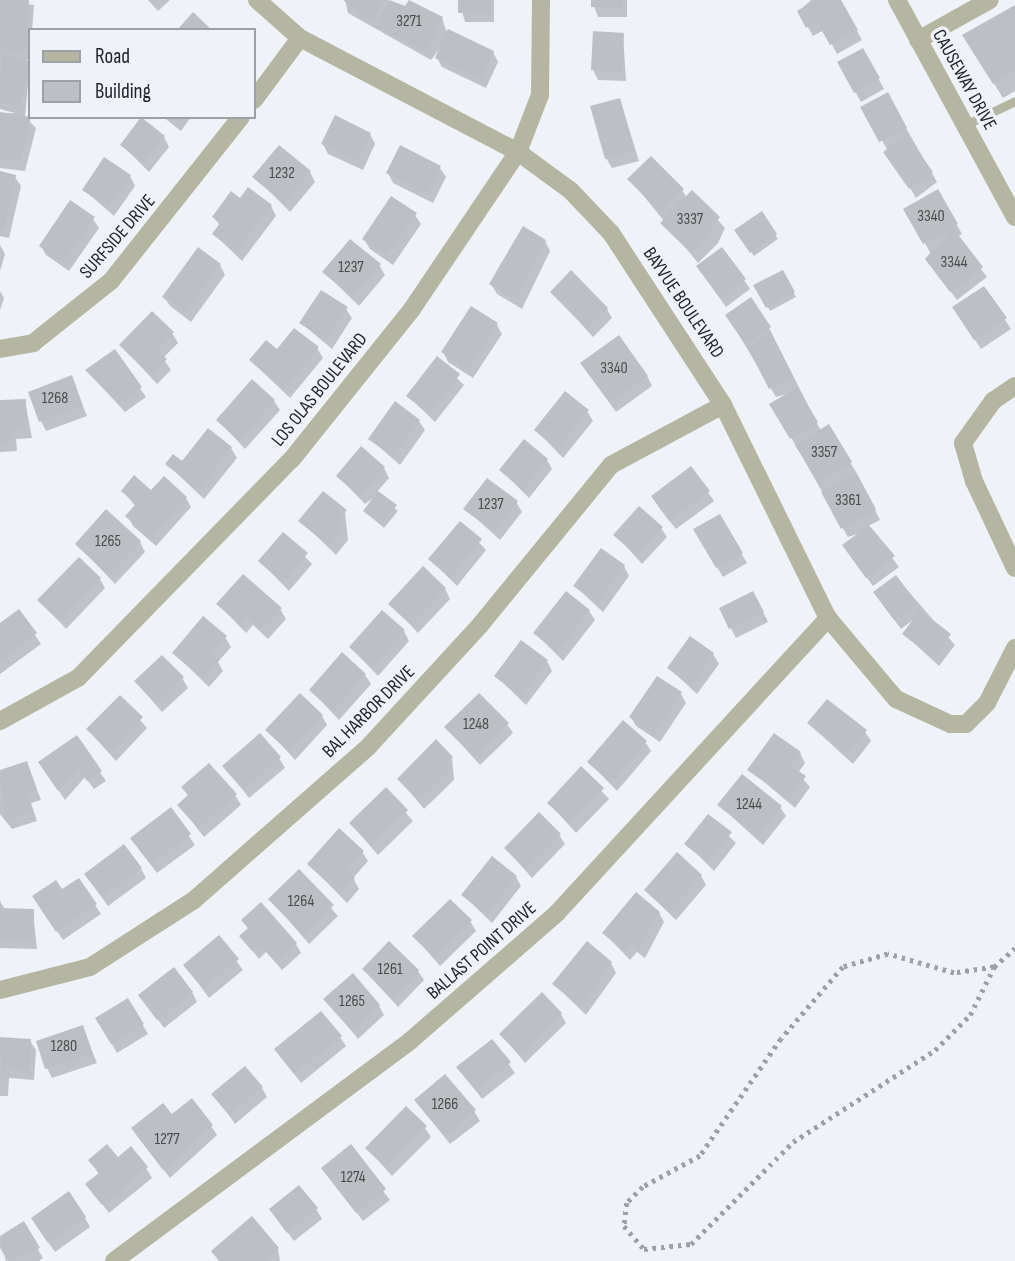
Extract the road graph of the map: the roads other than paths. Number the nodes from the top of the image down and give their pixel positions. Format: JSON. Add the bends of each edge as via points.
{"nodes":[{"id":1,"x":257,"y":0,"type":"edge"},
{"id":2,"x":541,"y":0,"type":"edge"},
{"id":3,"x":897,"y":0,"type":"edge"},
{"id":4,"x":990,"y":0,"type":"edge"},
{"id":5,"x":300,"y":38,"type":"junction"},
{"id":6,"x":918,"y":40,"type":"junction"},
{"id":7,"x":256,"y":97,"type":"edge"},
{"id":8,"x":1015,"y":101,"type":"edge"},
{"id":9,"x":240,"y":119,"type":"edge"},
{"id":10,"x":965,"y":125,"type":"junction"},
{"id":11,"x":519,"y":152,"type":"junction"},
{"id":12,"x":1015,"y":217,"type":"edge"},
{"id":13,"x":0,"y":349,"type":"edge"},
{"id":14,"x":1015,"y":386,"type":"edge"},
{"id":15,"x":723,"y":405,"type":"junction"},
{"id":16,"x":1015,"y":568,"type":"edge"},
{"id":17,"x":828,"y":618,"type":"junction"},
{"id":18,"x":1015,"y":648,"type":"edge"},
{"id":19,"x":0,"y":721,"type":"edge"},
{"id":20,"x":0,"y":990,"type":"edge"},
{"id":21,"x":114,"y":1261,"type":"edge"}],
"edges":[{"from":1,"to":5,"type":"street","name":"BAYVUE BOULEVARD"},
{"from":2,"to":11,"type":"street","name":"LOS OLAS BOULEVARD","via":[[540,95]]},
{"from":3,"to":6,"type":"street","name":"CAUSEWAY DRIVE"},
{"from":4,"to":6,"type":"street"},
{"from":5,"to":7,"type":"street"},
{"from":5,"to":11,"type":"street","name":"BAYVUE BOULEVARD"},
{"from":6,"to":10,"type":"street","name":"CAUSEWAY DRIVE"},
{"from":8,"to":10,"type":"lane"},
{"from":9,"to":13,"type":"street","name":"SURFSIDE DRIVE","via":[[111,281],[33,343]]},
{"from":10,"to":12,"type":"street","name":"CAUSEWAY DRIVE"},
{"from":11,"to":15,"type":"street","name":"BAYVUE BOULEVARD","via":[[571,191],[611,233]]},
{"from":11,"to":19,"type":"street","name":"LOS OLAS BOULEVARD","via":[[412,309],[292,458],[78,678]]},
{"from":14,"to":16,"type":"street","via":[[993,401],[963,443],[974,481]]},
{"from":15,"to":17,"type":"street","name":"BAYVUE BOULEVARD"},
{"from":15,"to":20,"type":"street","name":"BAL HARBOR DRIVE","via":[[611,465],[481,624],[369,746],[194,900],[90,967]]},
{"from":17,"to":18,"type":"street","name":"BAYVUE BOULEVARD","via":[[895,699],[950,724],[966,724],[987,703]]},
{"from":17,"to":21,"type":"street","name":"BALLAST POINT DRIVE","via":[[557,913],[410,1041]]}]}
